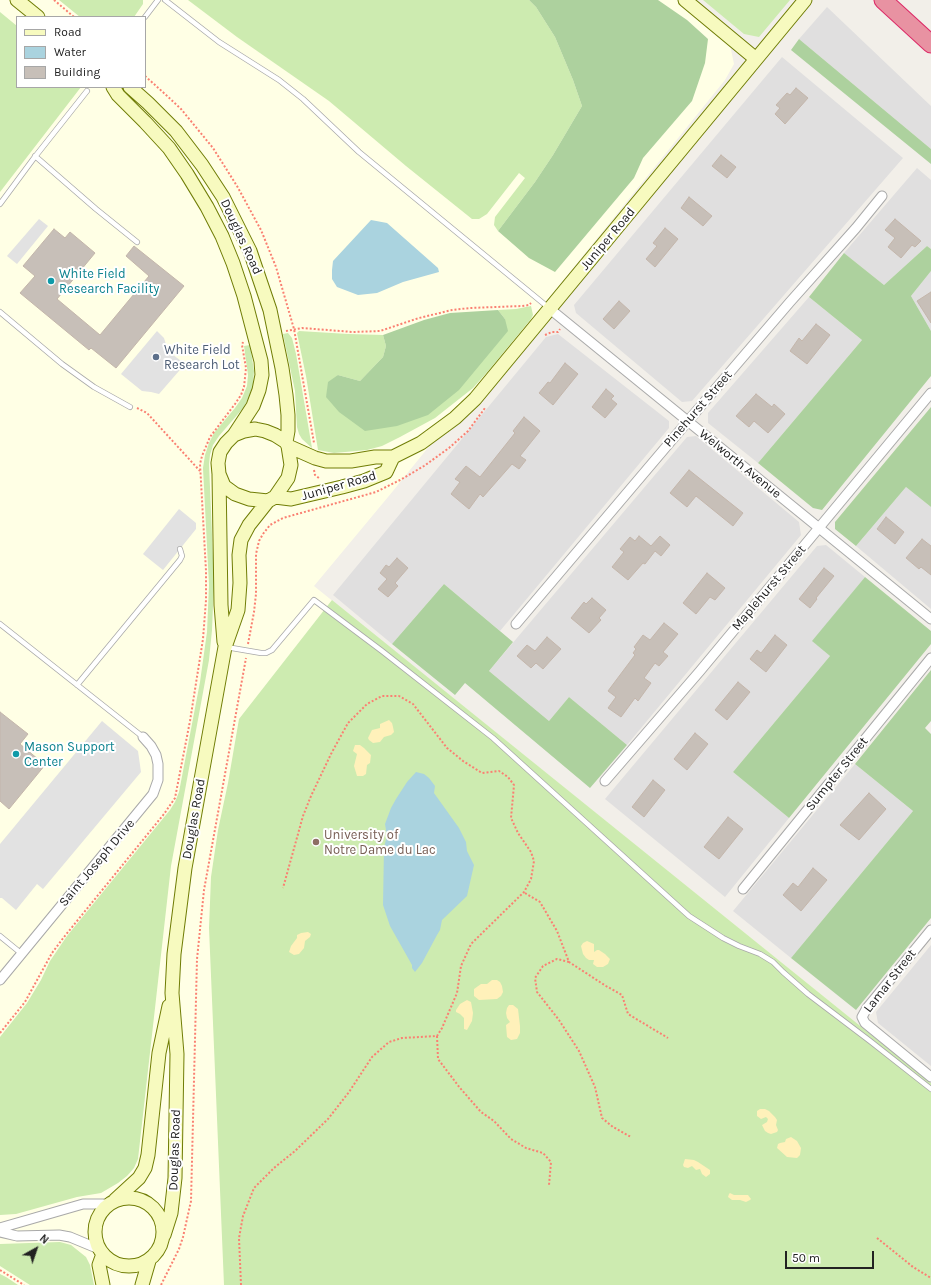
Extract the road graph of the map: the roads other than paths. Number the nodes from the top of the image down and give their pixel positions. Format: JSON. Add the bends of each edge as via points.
{"nodes":[{"id":1,"x":17,"y":0,"type":"edge"},
{"id":2,"x":158,"y":0,"type":"edge"},
{"id":3,"x":165,"y":0,"type":"edge"},
{"id":4,"x":685,"y":0,"type":"edge"},
{"id":5,"x":805,"y":0,"type":"edge"},
{"id":6,"x":883,"y":0,"type":"edge"},
{"id":7,"x":37,"y":16,"type":"edge"},
{"id":8,"x":146,"y":16,"type":"edge"},
{"id":9,"x":931,"y":44,"type":"edge"},
{"id":10,"x":756,"y":59,"type":"junction"},
{"id":11,"x":114,"y":88,"type":"edge"},
{"id":12,"x":131,"y":88,"type":"edge"},
{"id":13,"x":87,"y":91,"type":"dead end"},
{"id":14,"x":35,"y":156,"type":"junction"},
{"id":15,"x":882,"y":196,"type":"dead end"},
{"id":16,"x":0,"y":204,"type":"edge"},
{"id":17,"x":137,"y":242,"type":"dead end"},
{"id":18,"x":550,"y":309,"type":"junction"},
{"id":19,"x":0,"y":312,"type":"edge"},
{"id":20,"x":931,"y":393,"type":"edge"},
{"id":21,"x":130,"y":408,"type":"road end"},
{"id":22,"x":688,"y":421,"type":"junction"},
{"id":23,"x":234,"y":435,"type":"junction"},
{"id":24,"x":287,"y":444,"type":"junction"},
{"id":25,"x":393,"y":457,"type":"junction"},
{"id":26,"x":219,"y":474,"type":"junction"},
{"id":27,"x":272,"y":499,"type":"junction"},
{"id":28,"x":819,"y":528,"type":"junction"},
{"id":29,"x":180,"y":549,"type":"dead end"},
{"id":30,"x":931,"y":619,"type":"edge"},
{"id":31,"x":0,"y":624,"type":"edge"},
{"id":32,"x":516,"y":624,"type":"dead end"},
{"id":33,"x":225,"y":647,"type":"junction"},
{"id":34,"x":931,"y":658,"type":"edge"},
{"id":35,"x":78,"y":685,"type":"junction"},
{"id":36,"x":143,"y":737,"type":"joint"},
{"id":37,"x":605,"y":781,"type":"dead end"},
{"id":38,"x":743,"y":889,"type":"dead end"},
{"id":39,"x":931,"y":930,"type":"edge"},
{"id":40,"x":0,"y":936,"type":"edge"},
{"id":41,"x":22,"y":954,"type":"junction"},
{"id":42,"x":0,"y":980,"type":"edge"},
{"id":43,"x":172,"y":993,"type":"junction"},
{"id":44,"x":931,"y":1077,"type":"edge"},
{"id":45,"x":931,"y":1089,"type":"edge"},
{"id":46,"x":112,"y":1202,"type":"junction"},
{"id":47,"x":0,"y":1228,"type":"edge"},
{"id":48,"x":0,"y":1232,"type":"edge"},
{"id":49,"x":164,"y":1235,"type":"junction"},
{"id":50,"x":101,"y":1252,"type":"junction"},
{"id":51,"x":149,"y":1261,"type":"junction"},
{"id":52,"x":103,"y":1285,"type":"edge"},
{"id":53,"x":142,"y":1285,"type":"edge"}],
"edges":[{"from":1,"to":7,"type":"street"},
{"from":2,"to":8,"type":"lane"},
{"from":3,"to":18,"type":"lane","via":[[219,42],[279,80],[303,99],[359,152]]},
{"from":4,"to":10,"type":"street"},
{"from":5,"to":10,"type":"street","name":"Juniper Road"},
{"from":6,"to":9,"type":"highway"},
{"from":10,"to":18,"type":"street","name":"Juniper Road"},
{"from":11,"to":23,"type":"street","name":"Douglas Road","via":[[168,148],[187,174],[222,236],[233,263],[261,361],[262,375],[253,406]]},
{"from":12,"to":24,"type":"street","name":"Douglas Road","via":[[176,131],[202,165],[223,197],[250,251],[270,310],[282,368],[288,415]]},
{"from":13,"to":14,"type":"lane"},
{"from":14,"to":16,"type":"lane"},
{"from":14,"to":17,"type":"lane"},
{"from":15,"to":22,"type":"street","name":"Pinehurst Street"},
{"from":18,"to":22,"type":"street","name":"Welworth Avenue"},
{"from":18,"to":25,"type":"street","name":"Juniper Road","via":[[475,399],[455,418],[421,443]]},
{"from":19,"to":21,"type":"lane","via":[[62,364]]},
{"from":20,"to":28,"type":"street","name":"Maplehurst Street"},
{"from":22,"to":28,"type":"street","name":"Welworth Avenue"},
{"from":22,"to":32,"type":"street","name":"Pinehurst Street"},
{"from":23,"to":24,"type":"street","via":[[254,429],[275,435]]},
{"from":23,"to":26,"type":"street","via":[[220,452]]},
{"from":24,"to":25,"type":"street","name":"Juniper Road","via":[[326,461]]},
{"from":24,"to":27,"type":"street","via":[[291,465],[288,478]]},
{"from":25,"to":27,"type":"street","name":"Juniper Road","via":[[386,472],[364,480],[291,499]]},
{"from":26,"to":27,"type":"street","via":[[224,486],[234,494],[249,499]]},
{"from":26,"to":33,"type":"street","name":"Douglas Road","via":[[221,605]]},
{"from":27,"to":33,"type":"street","name":"Douglas Road","via":[[249,525],[241,540],[238,555],[238,610]]},
{"from":28,"to":30,"type":"street","name":"Welworth Avenue"},
{"from":28,"to":37,"type":"street","name":"Maplehurst Street"},
{"from":29,"to":35,"type":"lane","via":[[180,560]]},
{"from":31,"to":35,"type":"lane"},
{"from":33,"to":43,"type":"street","name":"Douglas Road","via":[[185,868],[174,954]]},
{"from":33,"to":45,"type":"lane","via":[[261,653],[272,650],[314,600],[493,738],[689,916],[723,938],[773,962],[808,994]]},
{"from":34,"to":38,"type":"street","name":"Sumpter Street"},
{"from":35,"to":36,"type":"lane"},
{"from":36,"to":41,"type":"street","name":"Saint Joseph Drive","via":[[151,746],[158,764],[158,780],[153,794]]},
{"from":39,"to":44,"type":"street","name":"Lamar Street","via":[[862,1017],[865,1023]]},
{"from":40,"to":41,"type":"lane"},
{"from":41,"to":42,"type":"street","name":"Saint Joseph Drive"},
{"from":43,"to":46,"type":"street","name":"Douglas Road","via":[[159,1053],[145,1168],[139,1178]]},
{"from":43,"to":49,"type":"street","name":"Douglas Road","via":[[177,1054],[175,1178],[171,1212]]},
{"from":46,"to":47,"type":"street","via":[[82,1204]]},
{"from":46,"to":49,"type":"street","via":[[132,1198],[149,1204],[158,1212],[163,1223]]},
{"from":46,"to":50,"type":"street","via":[[97,1220],[96,1240]]},
{"from":48,"to":50,"type":"street","via":[[17,1236],[65,1236]]},
{"from":49,"to":51,"type":"street","via":[[157,1254]]},
{"from":50,"to":51,"type":"street","via":[[120,1266],[130,1267]]},
{"from":50,"to":52,"type":"street","via":[[99,1265]]},
{"from":51,"to":53,"type":"street"}]}
